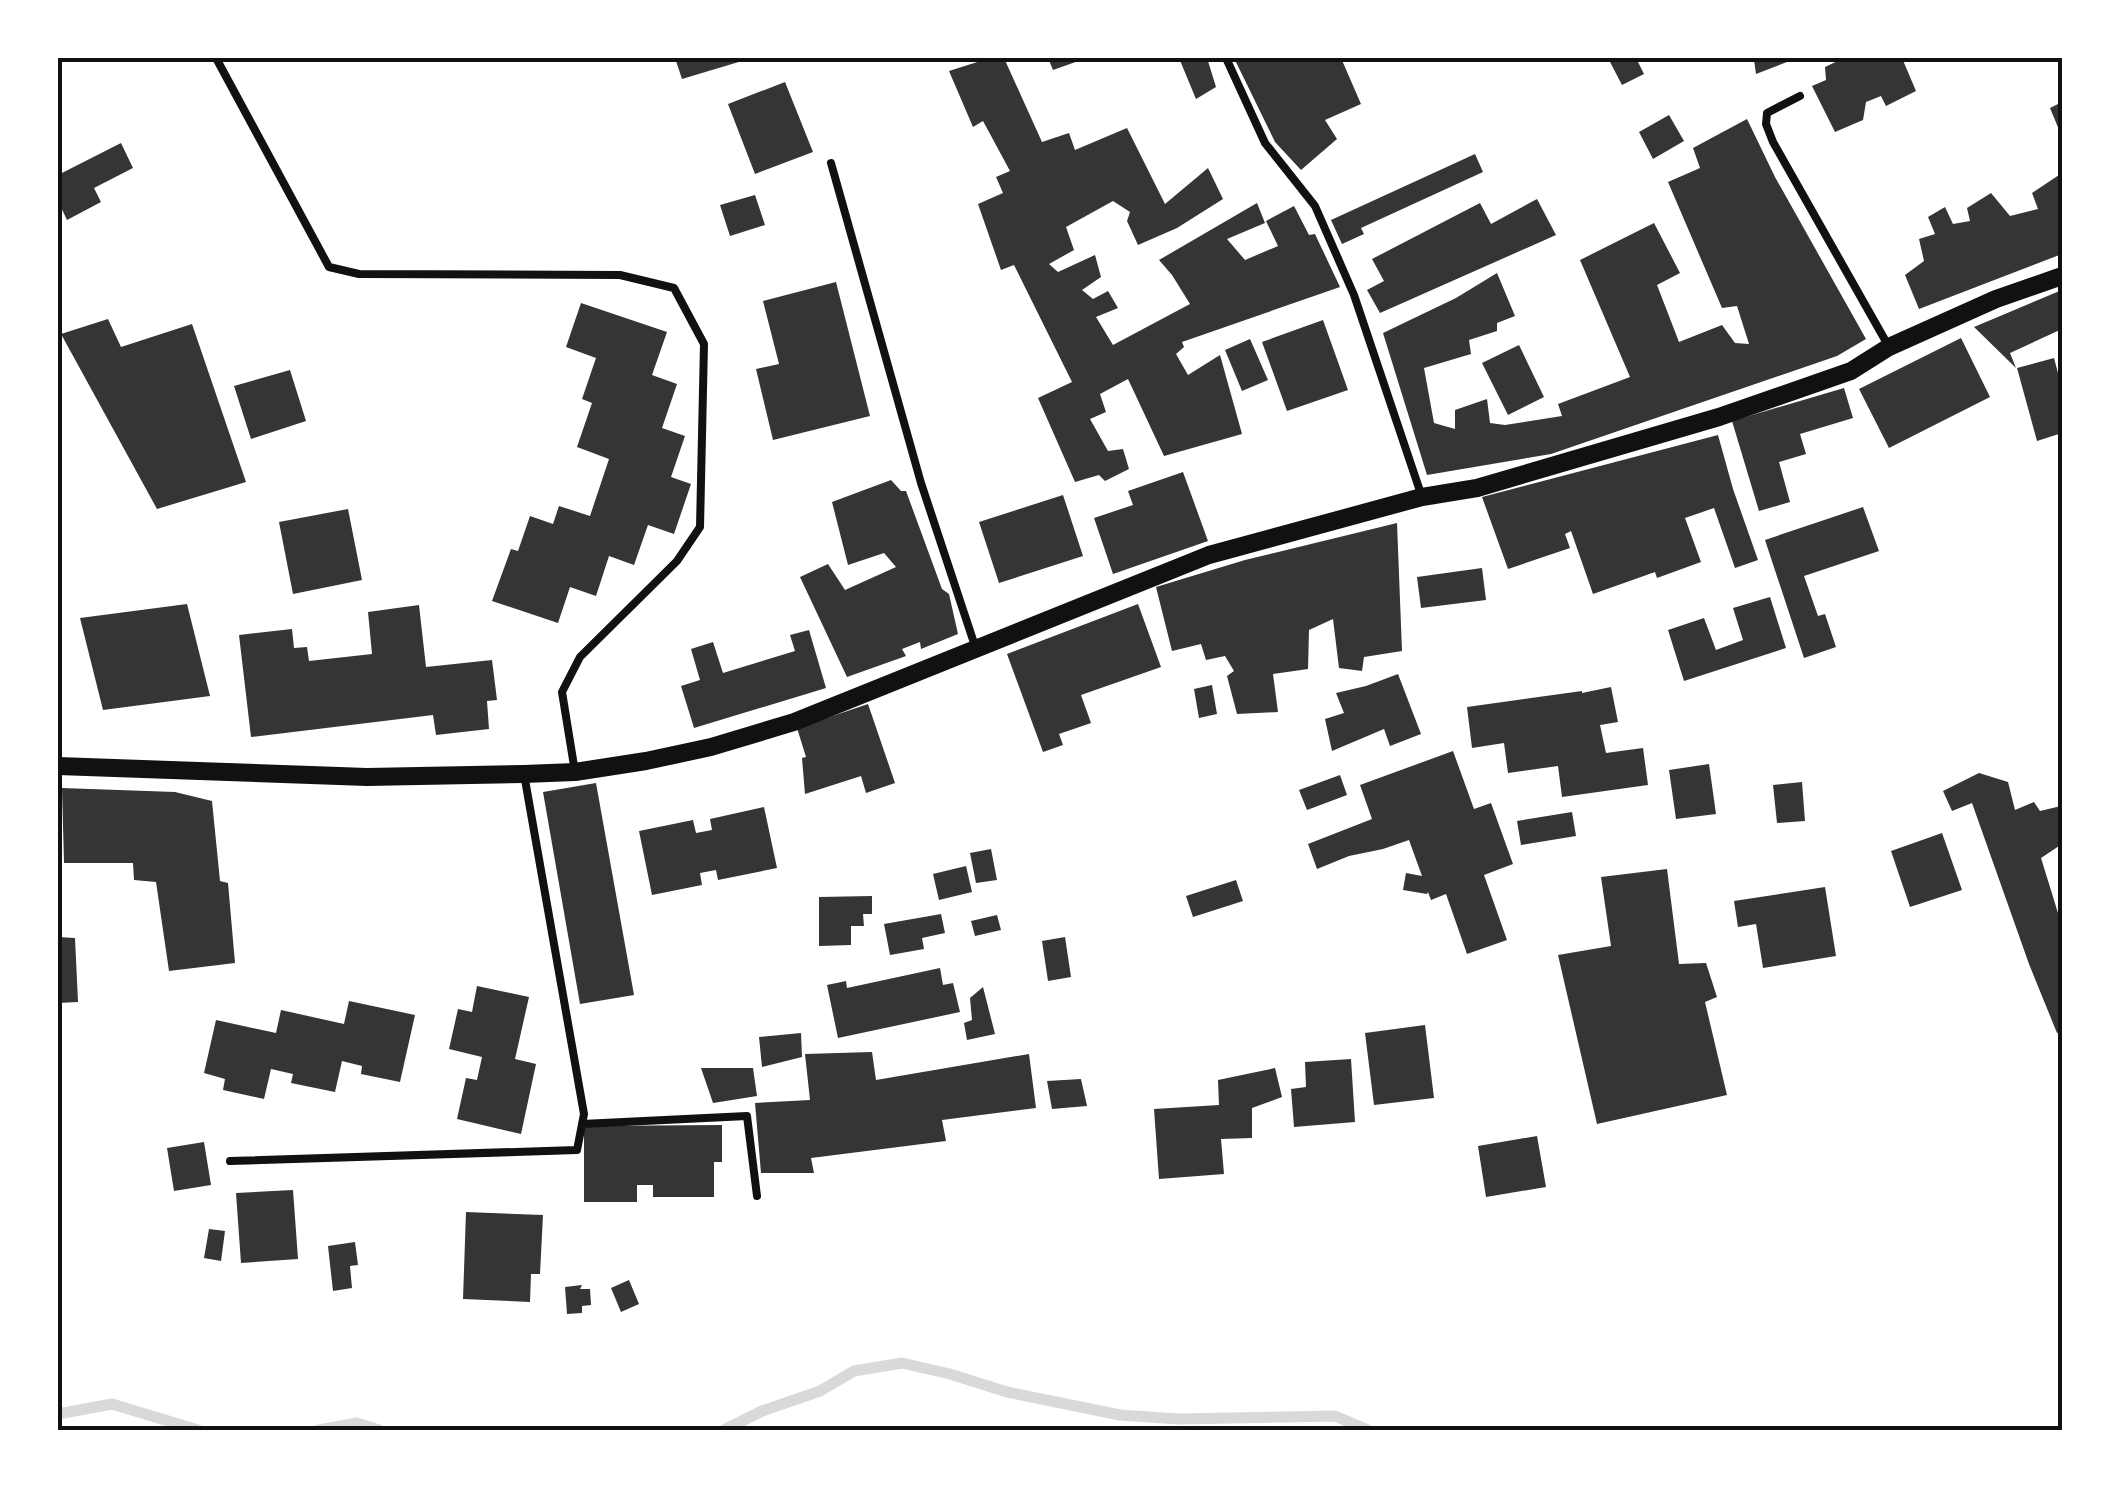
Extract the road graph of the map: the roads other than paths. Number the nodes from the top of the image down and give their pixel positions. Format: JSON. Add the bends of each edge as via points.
{"nodes":[{"id":1,"x":216,"y":58,"type":"edge"},
{"id":2,"x":1226,"y":58,"type":"edge"},
{"id":3,"x":1800,"y":96,"type":"dead end"},
{"id":4,"x":831,"y":163,"type":"dead end"},
{"id":5,"x":2062,"y":276,"type":"edge"},
{"id":6,"x":1890,"y":348,"type":"junction"},
{"id":7,"x":1422,"y":497,"type":"junction"},
{"id":8,"x":976,"y":650,"type":"junction"},
{"id":9,"x":58,"y":766,"type":"edge"},
{"id":10,"x":575,"y":772,"type":"junction"},
{"id":11,"x":524,"y":774,"type":"junction"},
{"id":12,"x":582,"y":1124,"type":"junction"},
{"id":13,"x":230,"y":1161,"type":"dead end"},
{"id":14,"x":757,"y":1196,"type":"dead end"}],
"edges":[{"from":1,"to":10,"type":"lane","via":[[330,266],[359,274],[620,276],[674,288],[704,344],[700,527],[677,561],[580,657],[562,692]]},
{"from":2,"to":7,"type":"lane","via":[[1265,142],[1315,206],[1354,295]]},
{"from":3,"to":6,"type":"lane","via":[[1766,113],[1766,124]]},
{"from":4,"to":8,"type":"lane","via":[[921,484]]},
{"from":5,"to":6,"type":"street"},
{"from":6,"to":7,"type":"street","via":[[1851,370],[1718,417],[1477,488]]},
{"from":7,"to":8,"type":"street","via":[[1209,555]]},
{"from":8,"to":10,"type":"street","via":[[794,722],[711,747]]},
{"from":9,"to":11,"type":"street"},
{"from":10,"to":11,"type":"street"},
{"from":11,"to":12,"type":"lane"},
{"from":12,"to":13,"type":"lane","via":[[577,1150]]},
{"from":12,"to":14,"type":"lane","via":[[747,1116]]}]}
